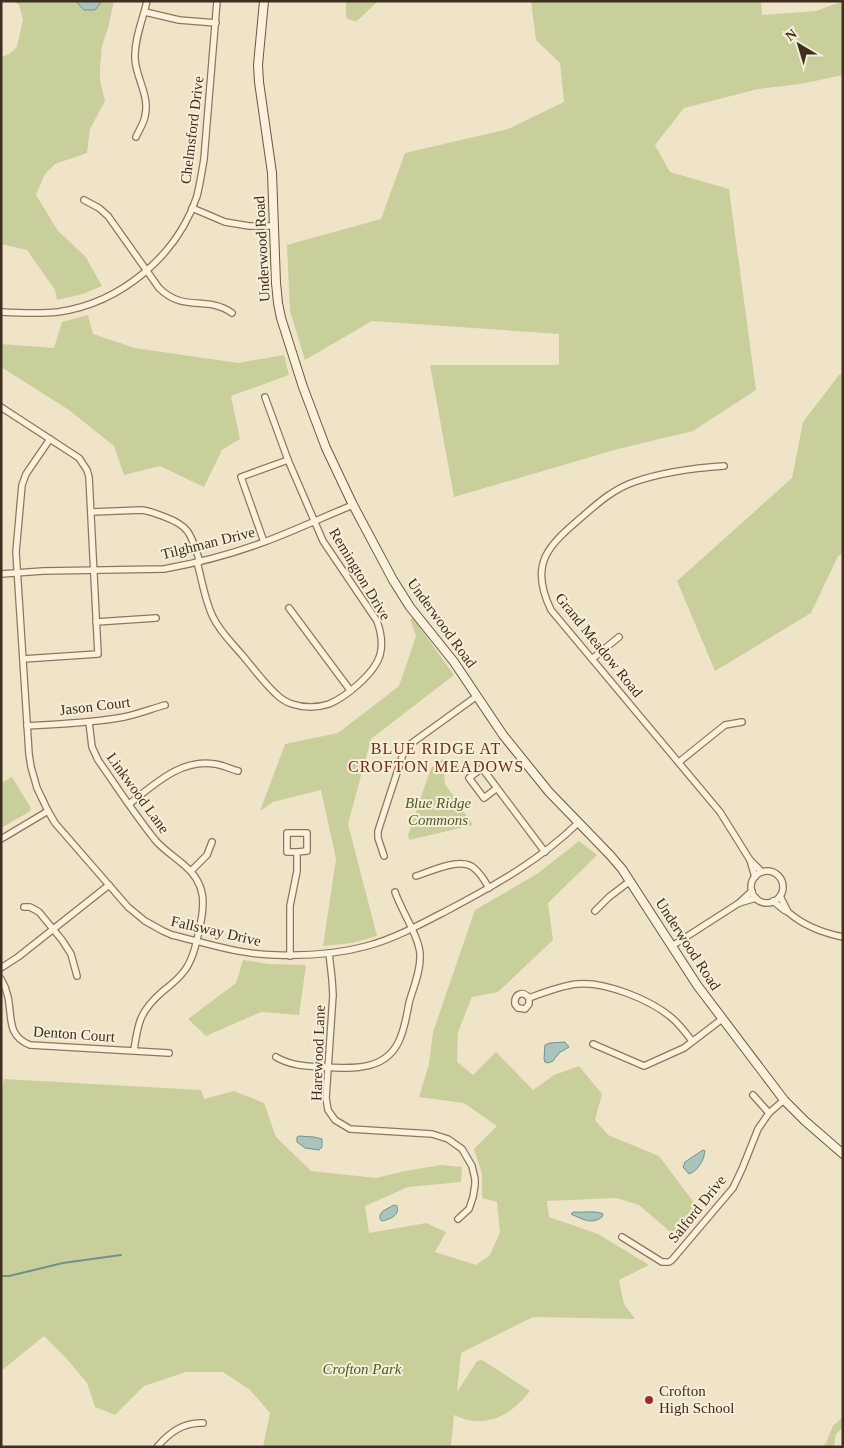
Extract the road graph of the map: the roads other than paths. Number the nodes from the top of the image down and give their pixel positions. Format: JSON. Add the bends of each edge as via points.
{"nodes":[{"id":1,"x":147,"y":1,"type":"edge"},
{"id":2,"x":217,"y":1,"type":"edge"},
{"id":3,"x":264,"y":1,"type":"edge"},
{"id":4,"x":145,"y":12,"type":"junction"},
{"id":5,"x":216,"y":23,"type":"junction"},
{"id":6,"x":136,"y":137,"type":"dead end"},
{"id":7,"x":84,"y":200,"type":"dead end"},
{"id":8,"x":192,"y":208,"type":"junction"},
{"id":9,"x":274,"y":226,"type":"junction"},
{"id":10,"x":146,"y":271,"type":"junction"},
{"id":11,"x":1,"y":312,"type":"edge"},
{"id":12,"x":232,"y":313,"type":"dead end"},
{"id":13,"x":265,"y":398,"type":"dead end"},
{"id":14,"x":1,"y":407,"type":"edge"},
{"id":15,"x":50,"y":438,"type":"junction"},
{"id":16,"x":288,"y":460,"type":"junction"},
{"id":17,"x":724,"y":466,"type":"dead end"},
{"id":18,"x":353,"y":505,"type":"junction"},
{"id":19,"x":91,"y":512,"type":"junction"},
{"id":20,"x":314,"y":520,"type":"junction"},
{"id":21,"x":264,"y":542,"type":"junction"},
{"id":22,"x":199,"y":562,"type":"junction"},
{"id":23,"x":93,"y":570,"type":"junction"},
{"id":24,"x":18,"y":573,"type":"junction"},
{"id":25,"x":1,"y":574,"type":"edge"},
{"id":26,"x":289,"y":608,"type":"dead end"},
{"id":27,"x":156,"y":618,"type":"dead end"},
{"id":28,"x":96,"y":622,"type":"junction"},
{"id":29,"x":619,"y":637,"type":"dead end"},
{"id":30,"x":23,"y":659,"type":"junction"},
{"id":31,"x":592,"y":659,"type":"junction"},
{"id":32,"x":350,"y":690,"type":"junction"},
{"id":33,"x":477,"y":696,"type":"junction"},
{"id":34,"x":165,"y":705,"type":"dead end"},
{"id":35,"x":89,"y":722,"type":"junction"},
{"id":36,"x":742,"y":722,"type":"dead end"},
{"id":37,"x":27,"y":726,"type":"junction"},
{"id":38,"x":679,"y":762,"type":"junction"},
{"id":39,"x":238,"y":771,"type":"dead end"},
{"id":40,"x":497,"y":788,"type":"junction"},
{"id":41,"x":129,"y":804,"type":"junction"},
{"id":42,"x":48,"y":812,"type":"junction"},
{"id":43,"x":578,"y":823,"type":"junction"},
{"id":44,"x":1,"y":839,"type":"edge"},
{"id":45,"x":212,"y":842,"type":"dead end"},
{"id":46,"x":297,"y":852,"type":"junction"},
{"id":47,"x":545,"y":852,"type":"junction"},
{"id":48,"x":384,"y":856,"type":"dead end"},
{"id":49,"x":750,"y":860,"type":"junction"},
{"id":50,"x":191,"y":871,"type":"junction"},
{"id":51,"x":762,"y":872,"type":"junction"},
{"id":52,"x":416,"y":876,"type":"dead end"},
{"id":53,"x":755,"y":877,"type":"junction"},
{"id":54,"x":630,"y":881,"type":"junction"},
{"id":55,"x":109,"y":885,"type":"junction"},
{"id":56,"x":489,"y":888,"type":"junction"},
{"id":57,"x":752,"y":891,"type":"junction"},
{"id":58,"x":395,"y":892,"type":"dead end"},
{"id":59,"x":780,"y":896,"type":"junction"},
{"id":60,"x":756,"y":898,"type":"junction"},
{"id":61,"x":773,"y":902,"type":"junction"},
{"id":62,"x":739,"y":904,"type":"junction"},
{"id":63,"x":24,"y":907,"type":"dead end"},
{"id":64,"x":595,"y":911,"type":"dead end"},
{"id":65,"x":788,"y":912,"type":"junction"},
{"id":66,"x":53,"y":929,"type":"junction"},
{"id":67,"x":412,"y":929,"type":"junction"},
{"id":68,"x":843,"y":937,"type":"edge"},
{"id":69,"x":197,"y":941,"type":"junction"},
{"id":70,"x":672,"y":946,"type":"junction"},
{"id":71,"x":329,"y":953,"type":"junction"},
{"id":72,"x":290,"y":956,"type":"junction"},
{"id":73,"x":1,"y":968,"type":"edge"},
{"id":74,"x":77,"y":976,"type":"dead end"},
{"id":75,"x":1,"y":979,"type":"edge"},
{"id":76,"x":529,"y":998,"type":"dead end"},
{"id":77,"x":722,"y":1019,"type":"junction"},
{"id":78,"x":692,"y":1041,"type":"junction"},
{"id":79,"x":593,"y":1044,"type":"dead end"},
{"id":80,"x":134,"y":1050,"type":"junction"},
{"id":81,"x":169,"y":1053,"type":"dead end"},
{"id":82,"x":276,"y":1057,"type":"dead end"},
{"id":83,"x":328,"y":1067,"type":"junction"},
{"id":84,"x":753,"y":1095,"type":"dead end"},
{"id":85,"x":784,"y":1100,"type":"junction"},
{"id":86,"x":769,"y":1113,"type":"junction"},
{"id":87,"x":843,"y":1154,"type":"edge"},
{"id":88,"x":458,"y":1219,"type":"dead end"},
{"id":89,"x":622,"y":1237,"type":"dead end"},
{"id":90,"x":202,"y":1423,"type":"dead end"},
{"id":91,"x":157,"y":1447,"type":"edge"}],
"edges":[{"from":1,"to":4,"type":"street"},
{"from":2,"to":5,"type":"street","name":"Chelmsford Drive"},
{"from":3,"to":9,"type":"street","name":"Underwood Road","via":[[258,65],[272,173]]},
{"from":4,"to":5,"type":"street","via":[[179,20]]},
{"from":4,"to":6,"type":"street","via":[[135,60],[146,109]]},
{"from":5,"to":8,"type":"street","name":"Chelmsford Drive","via":[[204,158]]},
{"from":7,"to":10,"type":"street","via":[[108,216]]},
{"from":8,"to":9,"type":"street","via":[[225,222]]},
{"from":8,"to":10,"type":"street","name":"Chelmsford Drive","via":[[168,249]]},
{"from":9,"to":18,"type":"street","name":"Underwood Road","via":[[281,318],[318,428]]},
{"from":10,"to":11,"type":"street","name":"Chelmsford Drive","via":[[114,293],[79,308],[47,313]]},
{"from":10,"to":12,"type":"street","via":[[170,297],[185,303],[220,306]]},
{"from":13,"to":16,"type":"street","name":"Remington Drive"},
{"from":14,"to":15,"type":"street"},
{"from":15,"to":19,"type":"street","via":[[79,458],[87,470]]},
{"from":15,"to":24,"type":"street","name":"Fallsway Drive","via":[[22,485],[16,552]]},
{"from":16,"to":20,"type":"street","name":"Remington Drive"},
{"from":16,"to":21,"type":"street","via":[[241,477]]},
{"from":17,"to":31,"type":"street","name":"Grand Meadow Road","via":[[678,470],[618,489],[555,540],[542,566],[544,596],[551,610]]},
{"from":18,"to":20,"type":"street","name":"Tilghman Drive"},
{"from":18,"to":33,"type":"street","name":"Underwood Road","via":[[402,594]]},
{"from":19,"to":22,"type":"street","name":"Remington Drive","via":[[142,510],[177,522],[191,535]]},
{"from":19,"to":23,"type":"street"},
{"from":20,"to":21,"type":"street","name":"Tilghman Drive"},
{"from":20,"to":32,"type":"street","name":"Remington Drive","via":[[327,547],[380,630],[380,656],[371,672]]},
{"from":21,"to":22,"type":"street","name":"Tilghman Drive"},
{"from":22,"to":23,"type":"street","name":"Tilghman Drive","via":[[164,569]]},
{"from":22,"to":32,"type":"street","name":"Remington Drive","via":[[210,610],[219,628],[277,695],[290,704],[310,707],[329,704]]},
{"from":23,"to":24,"type":"street","name":"Tilghman Drive"},
{"from":23,"to":28,"type":"street"},
{"from":24,"to":25,"type":"street","name":"Tilghman Drive"},
{"from":24,"to":30,"type":"street","name":"Fallsway Drive"},
{"from":26,"to":32,"type":"street"},
{"from":27,"to":28,"type":"street"},
{"from":28,"to":30,"type":"street","via":[[98,654]]},
{"from":29,"to":31,"type":"street"},
{"from":30,"to":37,"type":"street","name":"Fallsway Drive"},
{"from":31,"to":38,"type":"street","name":"Grand Meadow Road"},
{"from":33,"to":43,"type":"street","name":"Underwood Road","via":[[508,742]]},
{"from":33,"to":48,"type":"street","via":[[405,748],[378,831]]},
{"from":34,"to":35,"type":"street","name":"Jason Court","via":[[125,717]]},
{"from":35,"to":37,"type":"street","name":"Jason Court"},
{"from":35,"to":41,"type":"street","name":"Linkwood Lane","via":[[94,753]]},
{"from":36,"to":38,"type":"street","via":[[725,725]]},
{"from":37,"to":42,"type":"street","name":"Fallsway Drive","via":[[31,767]]},
{"from":38,"to":49,"type":"street","name":"Grand Meadow Road","via":[[720,812]]},
{"from":39,"to":41,"type":"street","via":[[215,764],[187,766],[169,774]]},
{"from":40,"to":40,"type":"street","via":[[484,798],[469,778],[482,768]]},
{"from":40,"to":47,"type":"street"},
{"from":41,"to":50,"type":"street","name":"Linkwood Lane","via":[[155,840]]},
{"from":42,"to":44,"type":"street"},
{"from":42,"to":55,"type":"street","name":"Fallsway Drive"},
{"from":43,"to":47,"type":"street","name":"Fallsway Drive"},
{"from":43,"to":54,"type":"street","name":"Underwood Road"},
{"from":45,"to":50,"type":"street","via":[[207,855]]},
{"from":46,"to":46,"type":"street","via":[[307,851],[307,833],[287,833],[287,852]]},
{"from":46,"to":72,"type":"street","via":[[290,906]]},
{"from":47,"to":56,"type":"street","name":"Fallsway Drive"},
{"from":49,"to":51,"type":"street","name":"Grand Meadow Road"},
{"from":49,"to":53,"type":"street","name":"Grand Meadow Road"},
{"from":50,"to":69,"type":"street","name":"Linkwood Lane","via":[[204,897]]},
{"from":51,"to":53,"type":"street"},
{"from":51,"to":59,"type":"street","via":[[772,871],[782,879]]},
{"from":52,"to":56,"type":"street","via":[[463,863],[476,869]]},
{"from":53,"to":57,"type":"street"},
{"from":54,"to":64,"type":"street"},
{"from":54,"to":70,"type":"street","name":"Underwood Road"},
{"from":55,"to":66,"type":"street"},
{"from":55,"to":69,"type":"street","name":"Fallsway Drive","via":[[145,922],[163,932]]},
{"from":56,"to":67,"type":"street","name":"Fallsway Drive"},
{"from":57,"to":60,"type":"street"},
{"from":57,"to":62,"type":"street"},
{"from":58,"to":67,"type":"street"},
{"from":59,"to":61,"type":"street"},
{"from":59,"to":65,"type":"street"},
{"from":60,"to":61,"type":"street"},
{"from":60,"to":62,"type":"street"},
{"from":61,"to":65,"type":"street"},
{"from":62,"to":70,"type":"street"},
{"from":63,"to":66,"type":"street","via":[[39,912]]},
{"from":65,"to":68,"type":"street","via":[[815,929]]},
{"from":66,"to":73,"type":"street"},
{"from":66,"to":74,"type":"street","via":[[67,948]]},
{"from":67,"to":71,"type":"street","name":"Fallsway Drive","via":[[366,946]]},
{"from":67,"to":83,"type":"street","via":[[420,960],[397,1045],[381,1061],[368,1066],[354,1069]]},
{"from":69,"to":72,"type":"street","name":"Fallsway Drive","via":[[263,955]]},
{"from":69,"to":80,"type":"street","name":"Linkwood Lane","via":[[185,971],[144,1011],[137,1028]]},
{"from":70,"to":77,"type":"street","name":"Underwood Road"},
{"from":71,"to":72,"type":"street","name":"Fallsway Drive"},
{"from":71,"to":83,"type":"street","name":"Harewood Lane","via":[[333,987]]},
{"from":75,"to":80,"type":"street","name":"Denton Court","via":[[7,994],[6,1030],[17,1041],[30,1045]]},
{"from":76,"to":78,"type":"street","via":[[577,984],[608,986],[666,1013]]},
{"from":77,"to":78,"type":"street"},
{"from":77,"to":85,"type":"street","name":"Underwood Road"},
{"from":78,"to":79,"type":"street","via":[[679,1051],[644,1066]]},
{"from":80,"to":81,"type":"street","name":"Denton Court"},
{"from":82,"to":83,"type":"street","via":[[293,1065]]},
{"from":83,"to":88,"type":"street","name":"Harewood Lane","via":[[327,1105],[339,1124],[356,1130],[432,1134],[448,1139],[462,1149],[472,1166],[475,1185],[469,1209]]},
{"from":84,"to":86,"type":"street"},
{"from":85,"to":86,"type":"street","name":"Salford Drive"},
{"from":85,"to":87,"type":"street","name":"Underwood Road"},
{"from":86,"to":89,"type":"street","name":"Salford Drive","via":[[758,1129],[733,1188],[672,1260],[662,1262]]},
{"from":90,"to":91,"type":"street","via":[[183,1426]]}]}
